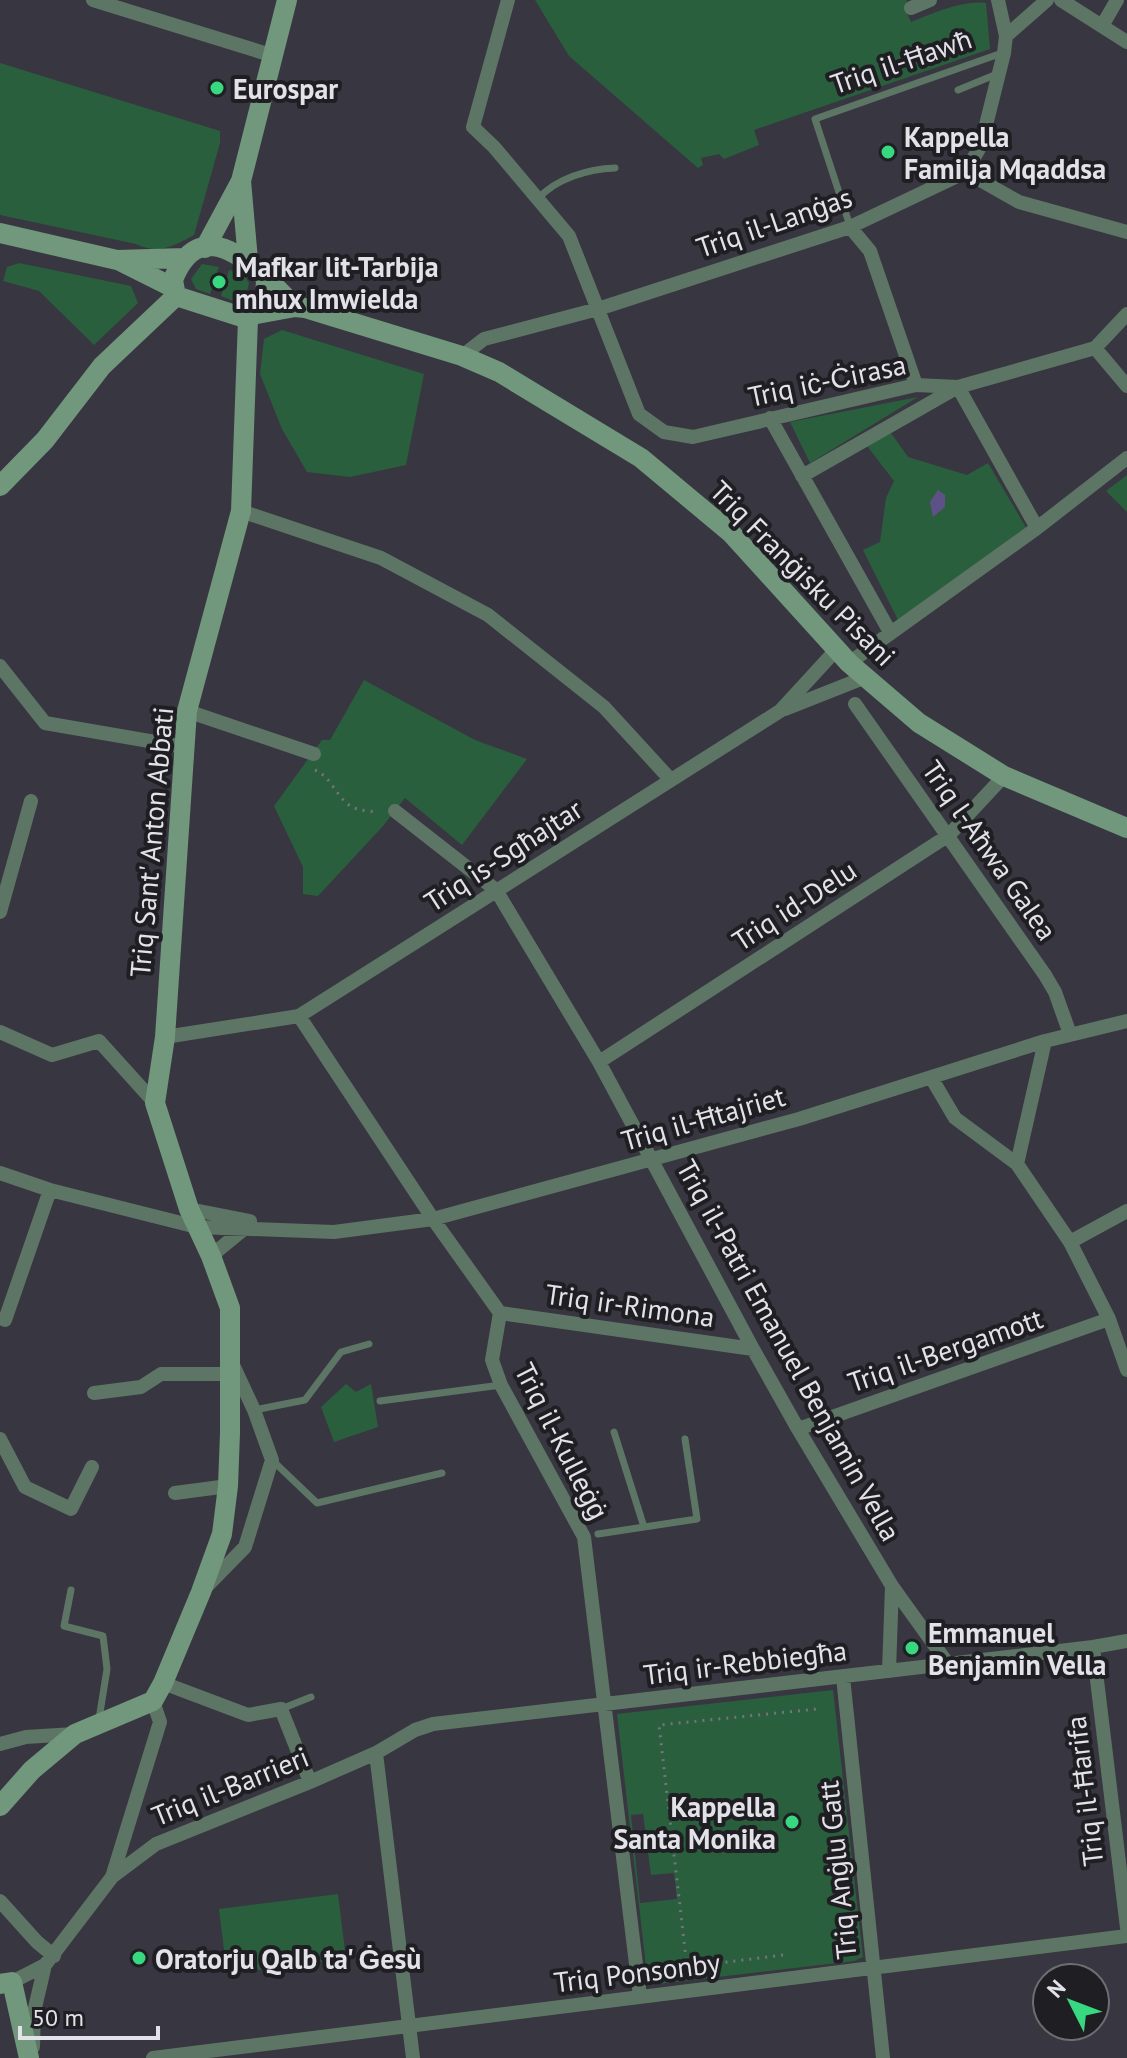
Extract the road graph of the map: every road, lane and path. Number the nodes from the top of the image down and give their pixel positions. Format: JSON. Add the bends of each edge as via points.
{"nodes":[{"id":1,"x":93,"y":0,"type":"edge"},
{"id":2,"x":287,"y":0,"type":"edge"},
{"id":3,"x":508,"y":0,"type":"edge"},
{"id":4,"x":930,"y":0,"type":"edge"},
{"id":5,"x":998,"y":0,"type":"edge"},
{"id":6,"x":1047,"y":0,"type":"edge"},
{"id":7,"x":1061,"y":0,"type":"edge"},
{"id":8,"x":1117,"y":0,"type":"edge"},
{"id":9,"x":911,"y":8,"type":"dead end"},
{"id":10,"x":1102,"y":26,"type":"junction"},
{"id":11,"x":1006,"y":36,"type":"junction"},
{"id":12,"x":1127,"y":42,"type":"edge"},
{"id":13,"x":1004,"y":53,"type":"junction"},
{"id":14,"x":274,"y":56,"type":"junction"},
{"id":15,"x":1000,"y":73,"type":"junction"},
{"id":16,"x":958,"y":90,"type":"dead end"},
{"id":17,"x":615,"y":168,"type":"dead end"},
{"id":18,"x":966,"y":172,"type":"junction"},
{"id":19,"x":241,"y":181,"type":"junction"},
{"id":20,"x":538,"y":199,"type":"junction"},
{"id":21,"x":850,"y":227,"type":"junction"},
{"id":22,"x":1127,"y":232,"type":"edge"},
{"id":23,"x":0,"y":233,"type":"edge"},
{"id":24,"x":205,"y":248,"type":"junction"},
{"id":25,"x":185,"y":258,"type":"junction"},
{"id":26,"x":117,"y":260,"type":"junction"},
{"id":27,"x":248,"y":260,"type":"junction"},
{"id":28,"x":266,"y":277,"type":"junction"},
{"id":29,"x":175,"y":292,"type":"junction"},
{"id":30,"x":295,"y":307,"type":"junction"},
{"id":31,"x":598,"y":309,"type":"junction"},
{"id":32,"x":1127,"y":314,"type":"edge"},
{"id":33,"x":253,"y":317,"type":"junction"},
{"id":34,"x":1095,"y":348,"type":"junction"},
{"id":35,"x":462,"y":356,"type":"junction"},
{"id":36,"x":916,"y":385,"type":"junction"},
{"id":37,"x":1127,"y":386,"type":"edge"},
{"id":38,"x":958,"y":387,"type":"junction"},
{"id":39,"x":770,"y":418,"type":"junction"},
{"id":40,"x":1127,"y":458,"type":"edge"},
{"id":41,"x":802,"y":476,"type":"junction"},
{"id":42,"x":0,"y":486,"type":"edge"},
{"id":43,"x":241,"y":511,"type":"junction"},
{"id":44,"x":1037,"y":528,"type":"junction"},
{"id":45,"x":890,"y":632,"type":"junction"},
{"id":46,"x":843,"y":656,"type":"junction"},
{"id":47,"x":0,"y":666,"type":"edge"},
{"id":48,"x":866,"y":677,"type":"junction"},
{"id":49,"x":855,"y":704,"type":"dead end"},
{"id":50,"x":187,"y":711,"type":"junction"},
{"id":51,"x":780,"y":711,"type":"junction"},
{"id":52,"x":184,"y":747,"type":"junction"},
{"id":53,"x":312,"y":754,"type":"joint"},
{"id":54,"x":1004,"y":776,"type":"junction"},
{"id":55,"x":670,"y":779,"type":"junction"},
{"id":56,"x":31,"y":801,"type":"dead end"},
{"id":57,"x":396,"y":812,"type":"joint"},
{"id":58,"x":1098,"y":816,"type":"junction"},
{"id":59,"x":1127,"y":817,"type":"edge"},
{"id":60,"x":1127,"y":828,"type":"edge"},
{"id":61,"x":949,"y":835,"type":"junction"},
{"id":62,"x":496,"y":890,"type":"junction"},
{"id":63,"x":0,"y":912,"type":"edge"},
{"id":64,"x":299,"y":1016,"type":"junction"},
{"id":65,"x":1127,"y":1021,"type":"edge"},
{"id":66,"x":0,"y":1032,"type":"edge"},
{"id":67,"x":1070,"y":1034,"type":"junction"},
{"id":68,"x":165,"y":1037,"type":"junction"},
{"id":69,"x":1045,"y":1041,"type":"junction"},
{"id":70,"x":599,"y":1062,"type":"junction"},
{"id":71,"x":932,"y":1079,"type":"junction"},
{"id":72,"x":155,"y":1103,"type":"junction"},
{"id":73,"x":652,"y":1160,"type":"junction"},
{"id":74,"x":1017,"y":1164,"type":"junction"},
{"id":75,"x":0,"y":1173,"type":"edge"},
{"id":76,"x":50,"y":1190,"type":"junction"},
{"id":77,"x":1127,"y":1211,"type":"edge"},
{"id":78,"x":193,"y":1218,"type":"junction"},
{"id":79,"x":433,"y":1219,"type":"junction"},
{"id":80,"x":245,"y":1228,"type":"junction"},
{"id":81,"x":285,"y":1228,"type":"junction"},
{"id":82,"x":1070,"y":1242,"type":"junction"},
{"id":83,"x":211,"y":1256,"type":"junction"},
{"id":84,"x":500,"y":1313,"type":"junction"},
{"id":85,"x":1109,"y":1319,"type":"junction"},
{"id":86,"x":5,"y":1320,"type":"dead end"},
{"id":87,"x":369,"y":1344,"type":"dead end"},
{"id":88,"x":753,"y":1349,"type":"junction"},
{"id":89,"x":230,"y":1368,"type":"junction"},
{"id":90,"x":1127,"y":1370,"type":"edge"},
{"id":91,"x":501,"y":1385,"type":"junction"},
{"id":92,"x":94,"y":1393,"type":"dead end"},
{"id":93,"x":380,"y":1401,"type":"dead end"},
{"id":94,"x":254,"y":1410,"type":"junction"},
{"id":95,"x":798,"y":1429,"type":"junction"},
{"id":96,"x":614,"y":1432,"type":"dead end"},
{"id":97,"x":0,"y":1439,"type":"edge"},
{"id":98,"x":685,"y":1439,"type":"dead end"},
{"id":99,"x":272,"y":1460,"type":"junction"},
{"id":100,"x":92,"y":1467,"type":"dead end"},
{"id":101,"x":442,"y":1473,"type":"dead end"},
{"id":102,"x":228,"y":1486,"type":"junction"},
{"id":103,"x":175,"y":1493,"type":"dead end"},
{"id":104,"x":644,"y":1527,"type":"junction"},
{"id":105,"x":598,"y":1534,"type":"dead end"},
{"id":106,"x":892,"y":1586,"type":"junction"},
{"id":107,"x":71,"y":1590,"type":"dead end"},
{"id":108,"x":201,"y":1592,"type":"junction"},
{"id":109,"x":1127,"y":1641,"type":"edge"},
{"id":110,"x":1093,"y":1647,"type":"junction"},
{"id":111,"x":948,"y":1664,"type":"junction"},
{"id":112,"x":889,"y":1671,"type":"junction"},
{"id":113,"x":843,"y":1677,"type":"junction"},
{"id":114,"x":158,"y":1692,"type":"junction"},
{"id":115,"x":311,"y":1697,"type":"dead end"},
{"id":116,"x":607,"y":1704,"type":"junction"},
{"id":117,"x":281,"y":1709,"type":"junction"},
{"id":118,"x":817,"y":1709,"type":"dead end"},
{"id":119,"x":98,"y":1725,"type":"junction"},
{"id":120,"x":75,"y":1734,"type":"junction"},
{"id":121,"x":0,"y":1744,"type":"edge"},
{"id":122,"x":376,"y":1753,"type":"junction"},
{"id":123,"x":310,"y":1782,"type":"junction"},
{"id":124,"x":0,"y":1806,"type":"edge"},
{"id":125,"x":112,"y":1877,"type":"junction"},
{"id":126,"x":0,"y":1901,"type":"edge"},
{"id":127,"x":1127,"y":1928,"type":"edge"},
{"id":128,"x":1127,"y":1936,"type":"edge"},
{"id":129,"x":783,"y":1955,"type":"dead end"},
{"id":130,"x":50,"y":1961,"type":"junction"},
{"id":131,"x":873,"y":1969,"type":"junction"},
{"id":132,"x":6,"y":1983,"type":"edge"},
{"id":133,"x":640,"y":1997,"type":"junction"},
{"id":134,"x":410,"y":2027,"type":"junction"},
{"id":135,"x":162,"y":2057,"type":"edge"},
{"id":136,"x":30,"y":2058,"type":"edge"},
{"id":137,"x":413,"y":2058,"type":"edge"},
{"id":138,"x":883,"y":2058,"type":"edge"}],
"edges":[{"from":1,"to":14,"type":"street"},
{"from":2,"to":14,"type":"street"},
{"from":3,"to":20,"type":"street","name":"Triq iċ-Ċirasa","via":[[473,127]]},
{"from":4,"to":9,"type":"street"},
{"from":5,"to":11,"type":"street"},
{"from":6,"to":11,"type":"street"},
{"from":7,"to":10,"type":"street"},
{"from":8,"to":10,"type":"street"},
{"from":10,"to":12,"type":"street"},
{"from":11,"to":13,"type":"street"},
{"from":13,"to":15,"type":"street"},
{"from":13,"to":21,"type":"lane","name":"Triq il-Ħawħ","via":[[815,119]]},
{"from":14,"to":19,"type":"street"},
{"from":15,"to":16,"type":"lane"},
{"from":15,"to":18,"type":"street","via":[[981,145]]},
{"from":17,"to":20,"type":"lane","via":[[589,169]]},
{"from":18,"to":21,"type":"street","name":"Triq il-Lanġas"},
{"from":18,"to":22,"type":"street","via":[[1019,202]]},
{"from":19,"to":24,"type":"street"},
{"from":19,"to":27,"type":"street"},
{"from":20,"to":31,"type":"street","name":"Triq iċ-Ċirasa","via":[[569,236]]},
{"from":21,"to":31,"type":"street","name":"Triq il-Lanġas"},
{"from":21,"to":36,"type":"street","name":"Triq il-Ħawħ","via":[[870,251]]},
{"from":23,"to":26,"type":"street"},
{"from":24,"to":25,"type":"street"},
{"from":24,"to":27,"type":"street"},
{"from":25,"to":26,"type":"street"},
{"from":25,"to":29,"type":"street","via":[[173,280]]},
{"from":26,"to":29,"type":"street"},
{"from":27,"to":28,"type":"street","name":"Triq Franġisku Pisani"},
{"from":28,"to":30,"type":"street","name":"Triq Franġisku Pisani"},
{"from":28,"to":33,"type":"street","name":"Triq Sant' Anton Abbati","via":[[266,294]]},
{"from":29,"to":33,"type":"street"},
{"from":29,"to":42,"type":"street","via":[[102,366],[45,440]]},
{"from":30,"to":33,"type":"street","name":"Triq Franġisku Pisani"},
{"from":30,"to":35,"type":"street","name":"Triq Franġisku Pisani"},
{"from":31,"to":35,"type":"street","name":"Triq il-Lanġas","via":[[484,339]]},
{"from":31,"to":39,"type":"street","name":"Triq iċ-Ċirasa","via":[[639,414],[651,425],[693,437]]},
{"from":32,"to":34,"type":"street"},
{"from":33,"to":43,"type":"street","name":"Triq Sant' Anton Abbati"},
{"from":34,"to":37,"type":"street"},
{"from":34,"to":38,"type":"street","name":"Triq iċ-Ċirasa"},
{"from":35,"to":46,"type":"street","name":"Triq Franġisku Pisani","via":[[499,372],[641,458],[731,533]]},
{"from":36,"to":38,"type":"street","name":"Triq iċ-Ċirasa"},
{"from":36,"to":39,"type":"street","name":"Triq iċ-Ċirasa"},
{"from":38,"to":41,"type":"street"},
{"from":38,"to":44,"type":"street"},
{"from":39,"to":41,"type":"street"},
{"from":40,"to":44,"type":"street","name":"Triq is-Sgħajtar"},
{"from":41,"to":45,"type":"street"},
{"from":43,"to":50,"type":"street","name":"Triq Sant' Anton Abbati"},
{"from":43,"to":55,"type":"street","via":[[381,558],[488,615],[604,707]]},
{"from":44,"to":45,"type":"street","name":"Triq is-Sgħajtar"},
{"from":45,"to":46,"type":"street","name":"Triq is-Sgħajtar"},
{"from":46,"to":48,"type":"street","name":"Triq Franġisku Pisani"},
{"from":46,"to":51,"type":"street","name":"Triq is-Sgħajtar"},
{"from":47,"to":52,"type":"street","via":[[45,723]]},
{"from":48,"to":51,"type":"street"},
{"from":48,"to":54,"type":"street","name":"Triq Franġisku Pisani","via":[[919,723]]},
{"from":49,"to":61,"type":"street","name":"Triq l-Aħwa Galea"},
{"from":50,"to":52,"type":"street","name":"Triq Sant' Anton Abbati"},
{"from":50,"to":53,"type":"street"},
{"from":51,"to":55,"type":"street","name":"Triq is-Sgħajtar"},
{"from":52,"to":68,"type":"street","name":"Triq Sant' Anton Abbati"},
{"from":53,"to":57,"type":"path","via":[[303,765],[325,774],[351,806],[392,819]]},
{"from":54,"to":58,"type":"street","name":"Triq Franġisku Pisani"},
{"from":54,"to":61,"type":"street","name":"Triq id-Delu"},
{"from":55,"to":62,"type":"street","name":"Triq is-Sgħajtar"},
{"from":56,"to":63,"type":"street"},
{"from":57,"to":62,"type":"street"},
{"from":58,"to":59,"type":"street"},
{"from":58,"to":60,"type":"street","name":"Triq Franġisku Pisani"},
{"from":61,"to":67,"type":"street","name":"Triq l-Aħwa Galea","via":[[1045,975]]},
{"from":61,"to":70,"type":"street","name":"Triq id-Delu"},
{"from":62,"to":64,"type":"street","name":"Triq is-Sgħajtar"},
{"from":62,"to":70,"type":"street","name":"Triq il-Patri Emanuel Benjamin Vella"},
{"from":64,"to":68,"type":"street","name":"Triq is-Sgħajtar"},
{"from":64,"to":79,"type":"street"},
{"from":65,"to":67,"type":"street","name":"Triq il-Ħtajriet"},
{"from":66,"to":72,"type":"street","via":[[52,1055],[99,1041]]},
{"from":67,"to":69,"type":"street","name":"Triq il-Ħtajriet"},
{"from":68,"to":72,"type":"street","name":"Triq Sant' Anton Abbati"},
{"from":69,"to":71,"type":"street","name":"Triq il-Ħtajriet"},
{"from":69,"to":74,"type":"street"},
{"from":70,"to":73,"type":"street","name":"Triq il-Patri Emanuel Benjamin Vella"},
{"from":71,"to":73,"type":"street","name":"Triq il-Ħtajriet"},
{"from":71,"to":74,"type":"street","via":[[955,1118]]},
{"from":72,"to":78,"type":"street","name":"Triq Sant' Anton Abbati"},
{"from":73,"to":79,"type":"street","name":"Triq il-Ħtajriet"},
{"from":73,"to":88,"type":"street","name":"Triq il-Patri Emanuel Benjamin Vella"},
{"from":74,"to":82,"type":"street"},
{"from":75,"to":76,"type":"street","name":"Triq il-Ħtajriet"},
{"from":76,"to":78,"type":"street","name":"Triq il-Ħtajriet"},
{"from":76,"to":86,"type":"street"},
{"from":77,"to":82,"type":"street"},
{"from":78,"to":80,"type":"street","name":"Triq il-Ħtajriet"},
{"from":78,"to":81,"type":"street","name":"Triq il-Ħtajriet"},
{"from":78,"to":83,"type":"street","name":"Triq Sant' Anton Abbati"},
{"from":79,"to":81,"type":"street","name":"Triq il-Ħtajriet","via":[[334,1232]]},
{"from":79,"to":84,"type":"street"},
{"from":80,"to":81,"type":"street","name":"Triq il-Ħtajriet"},
{"from":80,"to":83,"type":"street"},
{"from":82,"to":85,"type":"street"},
{"from":83,"to":89,"type":"street","name":"Triq Sant' Anton Abbati","via":[[230,1308]]},
{"from":84,"to":88,"type":"street","name":"Triq ir-Rimona"},
{"from":84,"to":91,"type":"street","name":"Triq il-Kulleġġ","via":[[492,1360]]},
{"from":85,"to":90,"type":"street"},
{"from":85,"to":95,"type":"street","name":"Triq il-Bergamott"},
{"from":87,"to":94,"type":"lane","via":[[341,1352],[305,1400]]},
{"from":88,"to":95,"type":"street","name":"Triq il-Patri Emanuel Benjamin Vella"},
{"from":89,"to":92,"type":"street","via":[[161,1374],[141,1387]]},
{"from":89,"to":94,"type":"street","name":"Triq Sant' Anton Abbati"},
{"from":89,"to":102,"type":"street","name":"Triq Sant' Anton Abbati"},
{"from":91,"to":93,"type":"lane"},
{"from":91,"to":116,"type":"street","name":"Triq il-Kulleġġ","via":[[584,1537]]},
{"from":94,"to":99,"type":"street","name":"Triq Sant' Anton Abbati"},
{"from":95,"to":106,"type":"street","name":"Triq il-Patri Emanuel Benjamin Vella"},
{"from":96,"to":104,"type":"lane"},
{"from":97,"to":100,"type":"street","via":[[25,1487],[71,1509]]},
{"from":98,"to":104,"type":"lane","via":[[697,1519]]},
{"from":99,"to":101,"type":"lane","via":[[317,1503]]},
{"from":99,"to":108,"type":"street","name":"Triq Sant' Anton Abbati","via":[[245,1547]]},
{"from":102,"to":103,"type":"street"},
{"from":102,"to":108,"type":"street","name":"Triq Sant' Anton Abbati","via":[[222,1534]]},
{"from":104,"to":105,"type":"lane"},
{"from":106,"to":111,"type":"street","name":"Triq il-Patri Emanuel Benjamin Vella"},
{"from":106,"to":112,"type":"street","name":"Triq il-Patri Emanuel Benjamin Vella"},
{"from":107,"to":119,"type":"lane","via":[[64,1626],[103,1636],[107,1669]]},
{"from":108,"to":114,"type":"street","name":"Triq Sant' Anton Abbati"},
{"from":109,"to":110,"type":"street","name":"Triq ir-Rebbiegħa"},
{"from":110,"to":111,"type":"street","name":"Triq ir-Rebbiegħa"},
{"from":110,"to":127,"type":"street","name":"Triq il-Ħarifa"},
{"from":111,"to":112,"type":"street","name":"Triq ir-Rebbiegħa"},
{"from":112,"to":113,"type":"street","name":"Triq ir-Rebbiegħa"},
{"from":113,"to":116,"type":"street","name":"Triq ir-Rebbiegħa"},
{"from":113,"to":131,"type":"street","name":"Triq Anġlu Gatt"},
{"from":114,"to":117,"type":"street","via":[[248,1715]]},
{"from":114,"to":119,"type":"street"},
{"from":114,"to":125,"type":"street","name":"Triq Sant' Anton Abbati","via":[[160,1722]]},
{"from":115,"to":117,"type":"lane"},
{"from":116,"to":122,"type":"street","name":"Triq ir-Rebbiegħa","via":[[433,1724]]},
{"from":116,"to":133,"type":"street","name":"Triq il-Kulleġġ"},
{"from":117,"to":123,"type":"street"},
{"from":118,"to":129,"type":"path","via":[[659,1725],[687,1967]]},
{"from":119,"to":120,"type":"street"},
{"from":120,"to":121,"type":"street"},
{"from":120,"to":124,"type":"street"},
{"from":122,"to":123,"type":"street","name":"Triq il-Barrieri"},
{"from":122,"to":134,"type":"street"},
{"from":123,"to":125,"type":"street","name":"Triq il-Barrieri","via":[[156,1844]]},
{"from":125,"to":130,"type":"street","name":"Triq il-Barrieri"},
{"from":126,"to":130,"type":"street"},
{"from":128,"to":131,"type":"street","name":"Triq Ponsonby"},
{"from":130,"to":132,"type":"street"},
{"from":130,"to":136,"type":"street","via":[[34,2012]]},
{"from":131,"to":133,"type":"street","name":"Triq Ponsonby"},
{"from":131,"to":138,"type":"street","name":"Triq Anġlu Gatt"},
{"from":132,"to":136,"type":"street"},
{"from":133,"to":134,"type":"street","name":"Triq Ponsonby"},
{"from":134,"to":135,"type":"street","name":"Triq Ponsonby"},
{"from":134,"to":137,"type":"street"}]}
